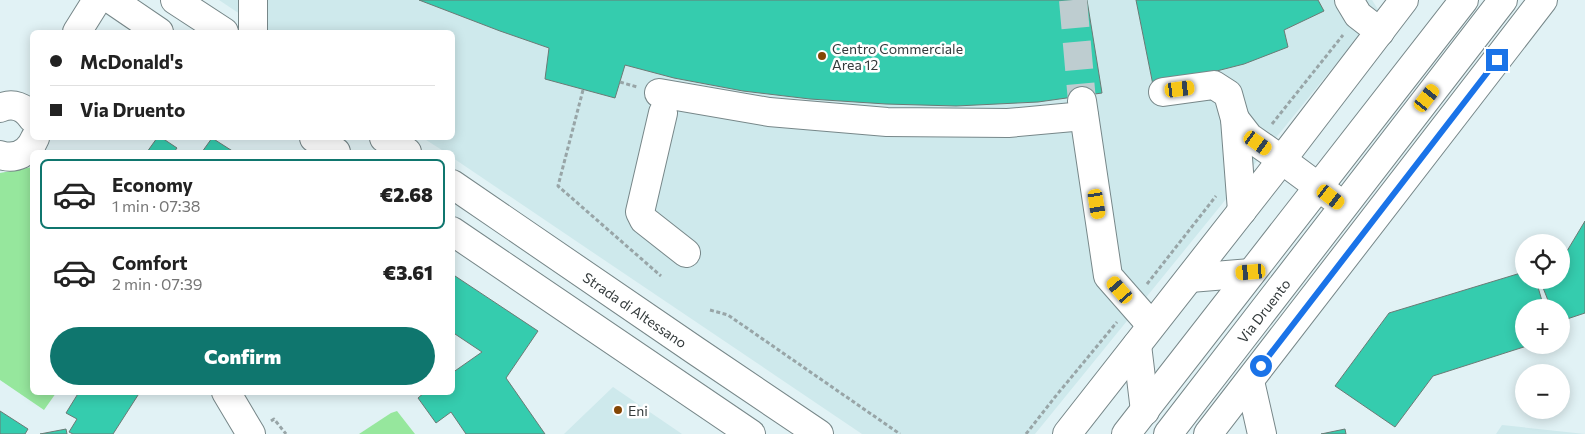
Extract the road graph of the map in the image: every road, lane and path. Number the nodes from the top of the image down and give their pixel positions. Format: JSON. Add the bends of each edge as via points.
{"nodes":[{"id":1,"x":97,"y":0,"type":"edge"},
{"id":2,"x":112,"y":0,"type":"edge"},
{"id":3,"x":175,"y":0,"type":"edge"},
{"id":4,"x":253,"y":0,"type":"edge"},
{"id":5,"x":1464,"y":0,"type":"edge"},
{"id":6,"x":1503,"y":0,"type":"edge"},
{"id":7,"x":1543,"y":0,"type":"edge"},
{"id":8,"x":1401,"y":1,"type":"edge"},
{"id":9,"x":1354,"y":8,"type":"edge"},
{"id":10,"x":78,"y":30,"type":"edge"},
{"id":11,"x":156,"y":30,"type":"edge"},
{"id":12,"x":221,"y":30,"type":"edge"},
{"id":13,"x":253,"y":30,"type":"edge"},
{"id":14,"x":1380,"y":32,"type":"junction"},
{"id":15,"x":583,"y":90,"type":"dead end"},
{"id":16,"x":1163,"y":92,"type":"dead end"},
{"id":17,"x":0,"y":108,"type":"edge"},
{"id":18,"x":30,"y":110,"type":"edge"},
{"id":19,"x":1236,"y":119,"type":"junction"},
{"id":20,"x":317,"y":140,"type":"edge"},
{"id":21,"x":387,"y":140,"type":"edge"},
{"id":22,"x":1258,"y":143,"type":"junction"},
{"id":23,"x":35,"y":145,"type":"edge"},
{"id":24,"x":333,"y":150,"type":"edge"},
{"id":25,"x":403,"y":150,"type":"edge"},
{"id":26,"x":0,"y":155,"type":"edge"},
{"id":27,"x":1282,"y":160,"type":"junction"},
{"id":28,"x":1238,"y":167,"type":"junction"},
{"id":29,"x":455,"y":186,"type":"edge"},
{"id":30,"x":1318,"y":187,"type":"junction"},
{"id":31,"x":1344,"y":206,"type":"junction"},
{"id":32,"x":1242,"y":211,"type":"junction"},
{"id":33,"x":1369,"y":226,"type":"junction"},
{"id":34,"x":455,"y":233,"type":"edge"},
{"id":35,"x":686,"y":253,"type":"dead end"},
{"id":36,"x":1251,"y":272,"type":"junction"},
{"id":37,"x":660,"y":276,"type":"dead end"},
{"id":38,"x":1190,"y":278,"type":"junction"},
{"id":39,"x":1132,"y":303,"type":"junction"},
{"id":40,"x":710,"y":310,"type":"dead end"},
{"id":41,"x":1144,"y":335,"type":"junction"},
{"id":42,"x":1250,"y":381,"type":"junction"},
{"id":43,"x":228,"y":395,"type":"edge"},
{"id":44,"x":1145,"y":410,"type":"junction"},
{"id":45,"x":1224,"y":412,"type":"junction"},
{"id":46,"x":1176,"y":424,"type":"edge"},
{"id":47,"x":251,"y":434,"type":"edge"},
{"id":48,"x":751,"y":434,"type":"edge"},
{"id":49,"x":819,"y":434,"type":"edge"},
{"id":50,"x":900,"y":434,"type":"edge"},
{"id":51,"x":1026,"y":434,"type":"edge"},
{"id":52,"x":1068,"y":434,"type":"edge"},
{"id":53,"x":1126,"y":434,"type":"edge"},
{"id":54,"x":1208,"y":434,"type":"edge"},
{"id":55,"x":1262,"y":434,"type":"edge"}],
"edges":[{"from":1,"to":10,"type":"street"},
{"from":2,"to":11,"type":"street"},
{"from":3,"to":12,"type":"street"},
{"from":4,"to":13,"type":"street"},
{"from":5,"to":30,"type":"street"},
{"from":6,"to":31,"type":"street","name":"Via Druento"},
{"from":7,"to":33,"type":"street"},
{"from":8,"to":14,"type":"street"},
{"from":9,"to":14,"type":"street"},
{"from":9,"to":22,"type":"path"},
{"from":14,"to":27,"type":"street"},
{"from":15,"to":37,"type":"path","via":[[558,186]]},
{"from":16,"to":19,"type":"street","via":[[1214,85],[1228,94]]},
{"from":17,"to":18,"type":"street","via":[[11,105]]},
{"from":19,"to":22,"type":"street"},
{"from":19,"to":28,"type":"street"},
{"from":20,"to":24,"type":"street"},
{"from":21,"to":25,"type":"street"},
{"from":22,"to":27,"type":"street"},
{"from":23,"to":26,"type":"street","via":[[18,156]]},
{"from":27,"to":30,"type":"street"},
{"from":27,"to":32,"type":"street"},
{"from":28,"to":32,"type":"street"},
{"from":28,"to":39,"type":"path"},
{"from":29,"to":49,"type":"street","name":"Strada di Altessano"},
{"from":30,"to":31,"type":"street"},
{"from":30,"to":36,"type":"street"},
{"from":31,"to":33,"type":"street"},
{"from":31,"to":46,"type":"street","name":"Via Druento"},
{"from":32,"to":38,"type":"street"},
{"from":33,"to":42,"type":"street"},
{"from":34,"to":48,"type":"street"},
{"from":35,"to":39,"type":"street","via":[[644,220],[640,212],[661,103],[887,122],[1008,123],[1083,108],[1108,276]]},
{"from":36,"to":38,"type":"street"},
{"from":36,"to":44,"type":"street"},
{"from":38,"to":41,"type":"street"},
{"from":39,"to":41,"type":"street"},
{"from":39,"to":51,"type":"path"},
{"from":40,"to":50,"type":"path","via":[[728,316]]},
{"from":41,"to":44,"type":"street"},
{"from":41,"to":52,"type":"street"},
{"from":42,"to":45,"type":"street"},
{"from":42,"to":55,"type":"street"},
{"from":43,"to":47,"type":"street"},
{"from":44,"to":53,"type":"street"},
{"from":45,"to":46,"type":"street","name":"Via Druento"},
{"from":45,"to":54,"type":"street"}]}
